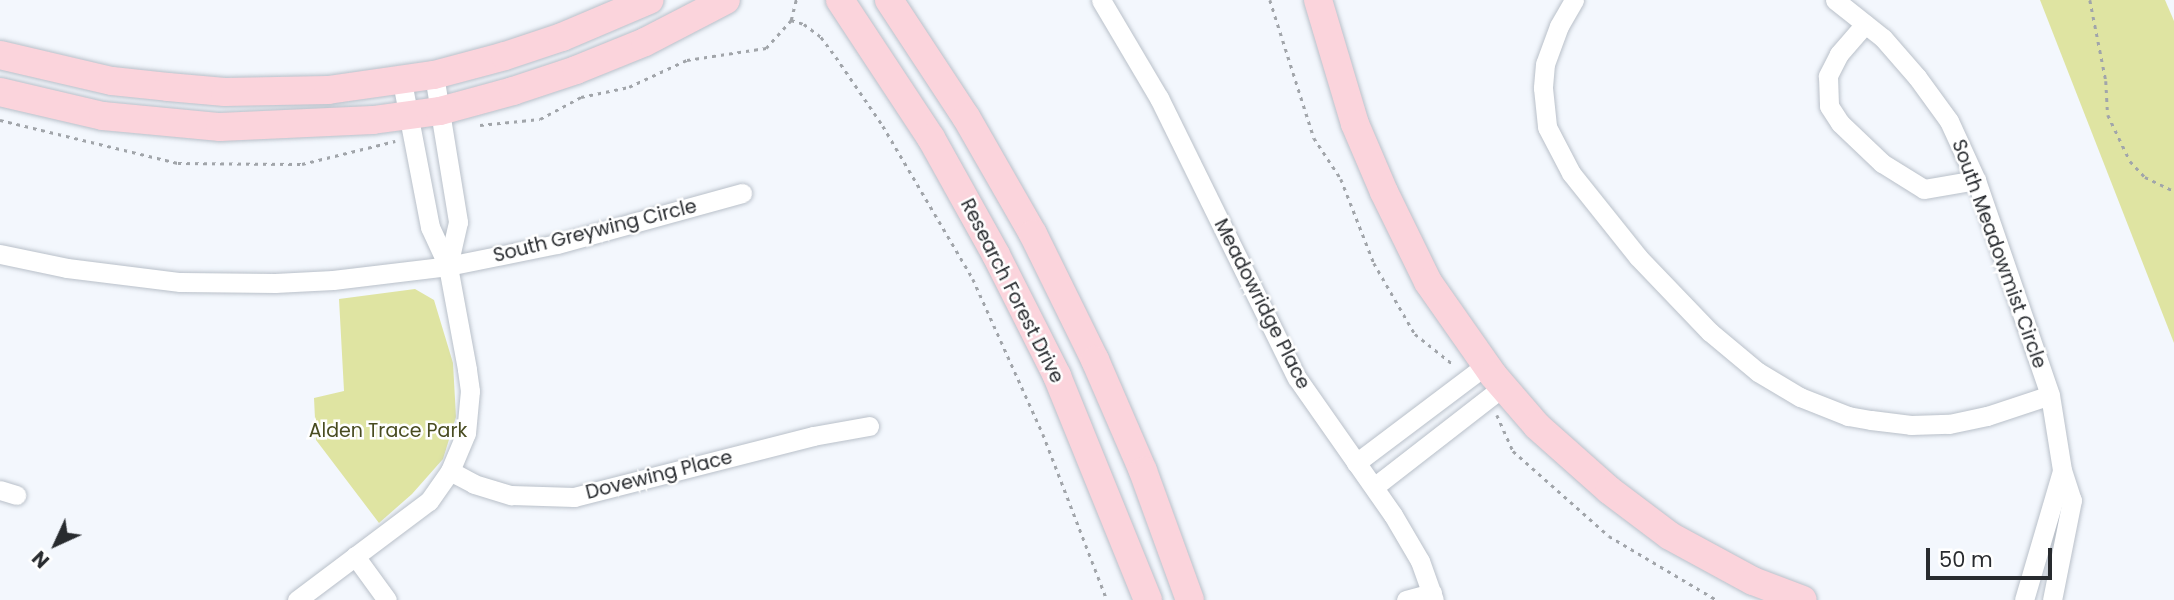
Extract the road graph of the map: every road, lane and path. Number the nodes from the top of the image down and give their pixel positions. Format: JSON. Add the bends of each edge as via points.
{"nodes":[{"id":1,"x":649,"y":0,"type":"edge"},
{"id":2,"x":726,"y":0,"type":"edge"},
{"id":3,"x":840,"y":0,"type":"edge"},
{"id":4,"x":890,"y":0,"type":"edge"},
{"id":5,"x":1101,"y":0,"type":"edge"},
{"id":6,"x":1318,"y":0,"type":"edge"},
{"id":7,"x":1574,"y":0,"type":"edge"},
{"id":8,"x":1835,"y":0,"type":"edge"},
{"id":9,"x":2090,"y":0,"type":"edge"},
{"id":10,"x":790,"y":20,"type":"dead end"},
{"id":11,"x":1865,"y":24,"type":"junction"},
{"id":12,"x":0,"y":55,"type":"edge"},
{"id":13,"x":433,"y":75,"type":"junction"},
{"id":14,"x":402,"y":80,"type":"junction"},
{"id":15,"x":0,"y":92,"type":"edge"},
{"id":16,"x":440,"y":111,"type":"junction"},
{"id":17,"x":408,"y":116,"type":"junction"},
{"id":18,"x":1976,"y":180,"type":"junction"},
{"id":19,"x":2174,"y":191,"type":"edge"},
{"id":20,"x":742,"y":193,"type":"dead end"},
{"id":21,"x":0,"y":254,"type":"edge"},
{"id":22,"x":448,"y":266,"type":"junction"},
{"id":23,"x":1495,"y":376,"type":"junction"},
{"id":24,"x":2050,"y":396,"type":"junction"},
{"id":25,"x":869,"y":426,"type":"dead end"},
{"id":26,"x":1356,"y":463,"type":"junction"},
{"id":27,"x":2062,"y":470,"type":"junction"},
{"id":28,"x":450,"y":471,"type":"junction"},
{"id":29,"x":1374,"y":487,"type":"junction"},
{"id":30,"x":355,"y":556,"type":"junction"},
{"id":31,"x":1433,"y":597,"type":"edge"},
{"id":32,"x":297,"y":600,"type":"edge"},
{"id":33,"x":387,"y":600,"type":"edge"},
{"id":34,"x":1107,"y":600,"type":"edge"},
{"id":35,"x":1148,"y":600,"type":"edge"},
{"id":36,"x":1191,"y":600,"type":"edge"},
{"id":37,"x":1406,"y":600,"type":"edge"},
{"id":38,"x":1803,"y":600,"type":"edge"},
{"id":39,"x":2024,"y":600,"type":"edge"},
{"id":40,"x":2052,"y":600,"type":"edge"}],
"edges":[{"from":1,"to":13,"type":"street","via":[[562,37]]},
{"from":2,"to":16,"type":"street","via":[[645,42],[576,70]]},
{"from":3,"to":35,"type":"street","name":"Research Forest Drive","via":[[931,138],[996,255],[1057,376]]},
{"from":4,"to":36,"type":"street","via":[[966,117],[1033,234],[1095,359]]},
{"from":5,"to":26,"type":"street","name":"Meadowridge Place","via":[[1159,98],[1297,378]]},
{"from":6,"to":23,"type":"street","via":[[1356,124],[1384,192],[1428,282]]},
{"from":7,"to":24,"type":"street","via":[[1545,64],[1547,127],[1571,173],[1638,257],[1758,372],[1800,397],[1848,416],[1911,425],[1949,424]]},
{"from":8,"to":11,"type":"street","name":"South Meadowmist Circle"},
{"from":9,"to":19,"type":"path","via":[[2108,115],[2130,161],[2145,177]]},
{"from":10,"to":34,"type":"path","via":[[821,37],[836,57],[883,126],[973,279],[1043,434]]},
{"from":11,"to":18,"type":"street","name":"South Meadowmist Circle","via":[[1883,38],[1934,99]]},
{"from":11,"to":18,"type":"street","via":[[1839,54],[1828,76],[1829,106],[1840,123],[1882,163],[1924,189]]},
{"from":12,"to":14,"type":"street","via":[[112,81],[225,92],[328,90]]},
{"from":13,"to":14,"type":"street"},
{"from":13,"to":16,"type":"street"},
{"from":14,"to":17,"type":"street"},
{"from":15,"to":17,"type":"street","via":[[103,116],[219,127],[327,125]]},
{"from":16,"to":17,"type":"street"},
{"from":16,"to":22,"type":"street","via":[[458,222]]},
{"from":17,"to":22,"type":"street","via":[[430,227]]},
{"from":18,"to":24,"type":"street","name":"South Meadowmist Circle"},
{"from":20,"to":22,"type":"street","name":"South Greywing Circle","via":[[557,244]]},
{"from":21,"to":22,"type":"street","name":"South Greywing Circle","via":[[67,268],[180,282],[275,283]]},
{"from":22,"to":28,"type":"street","via":[[470,391],[466,433]]},
{"from":23,"to":26,"type":"street"},
{"from":23,"to":29,"type":"street"},
{"from":23,"to":38,"type":"street","via":[[1558,444],[1670,536],[1752,581]]},
{"from":24,"to":27,"type":"street","name":"South Meadowmist Circle"},
{"from":25,"to":28,"type":"street","name":"Dovewing Place","via":[[574,496],[512,495]]},
{"from":26,"to":29,"type":"street","name":"Meadowridge Place"},
{"from":27,"to":39,"type":"street","name":"South Meadowmist Circle"},
{"from":27,"to":40,"type":"street","name":"South Meadowmist Circle","via":[[2072,500]]},
{"from":28,"to":30,"type":"street","via":[[429,501]]},
{"from":29,"to":31,"type":"street","name":"Meadowridge Place","via":[[1420,561]]},
{"from":30,"to":32,"type":"street"},
{"from":30,"to":33,"type":"street"},
{"from":31,"to":37,"type":"street"}]}
